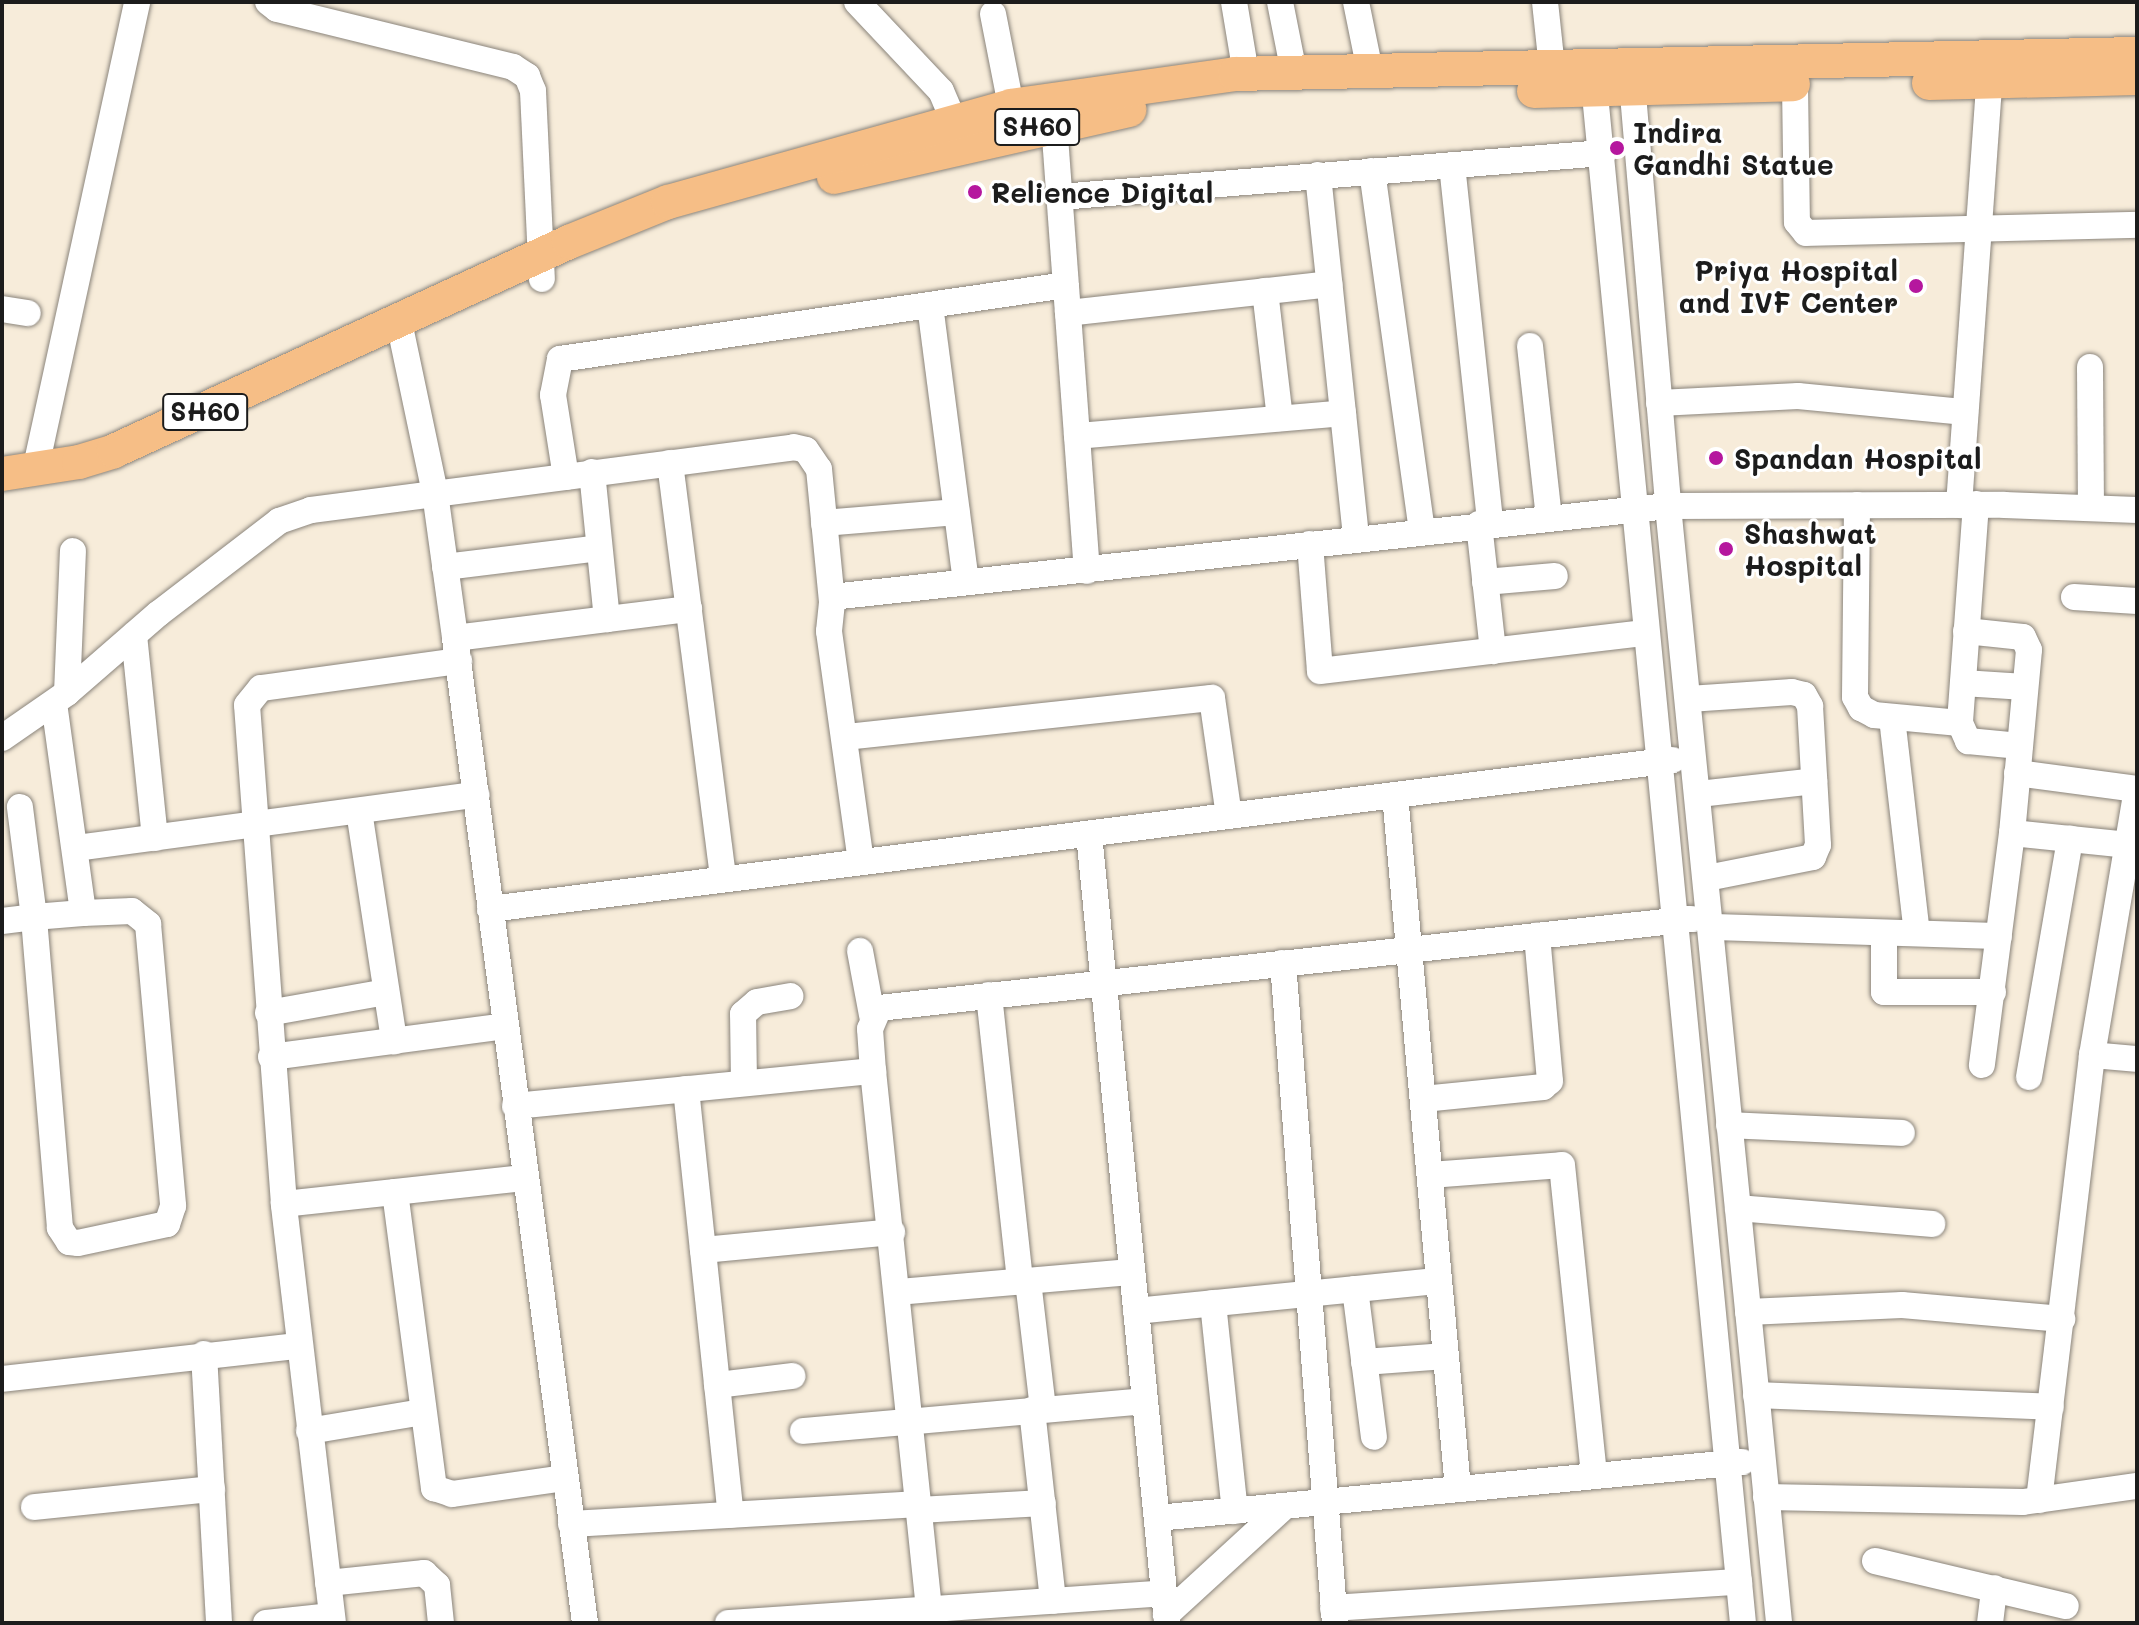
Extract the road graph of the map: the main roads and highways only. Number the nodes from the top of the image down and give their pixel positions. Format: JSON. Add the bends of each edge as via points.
{"nodes":[{"id":1,"x":2137,"y":54,"type":"edge"},
{"id":2,"x":1577,"y":72,"type":"junction"},
{"id":3,"x":1632,"y":76,"type":"junction"},
{"id":4,"x":2137,"y":78,"type":"edge"},
{"id":5,"x":959,"y":132,"type":"junction"},
{"id":6,"x":401,"y":334,"type":"junction"},
{"id":7,"x":18,"y":472,"type":"edge"},
{"id":8,"x":2,"y":497,"type":"edge"}],
"edges":[{"from":1,"to":3,"type":"main road","number":"SH60"},
{"from":2,"to":3,"type":"main road","number":"SH60"},
{"from":2,"to":5,"type":"main road","number":"SH60","via":[[1175,102],[1054,123]]},
{"from":2,"to":5,"type":"main road","number":"SH60","via":[[1246,74],[1136,84],[1011,106]]},
{"from":3,"to":4,"type":"main road","number":"SH60","via":[[1795,84]]},
{"from":5,"to":6,"type":"main road","number":"SH60","via":[[668,202]]},
{"from":6,"to":7,"type":"main road","number":"SH60","via":[[114,451]]},
{"from":6,"to":8,"type":"main road","number":"SH60","via":[[112,475]]}]}
